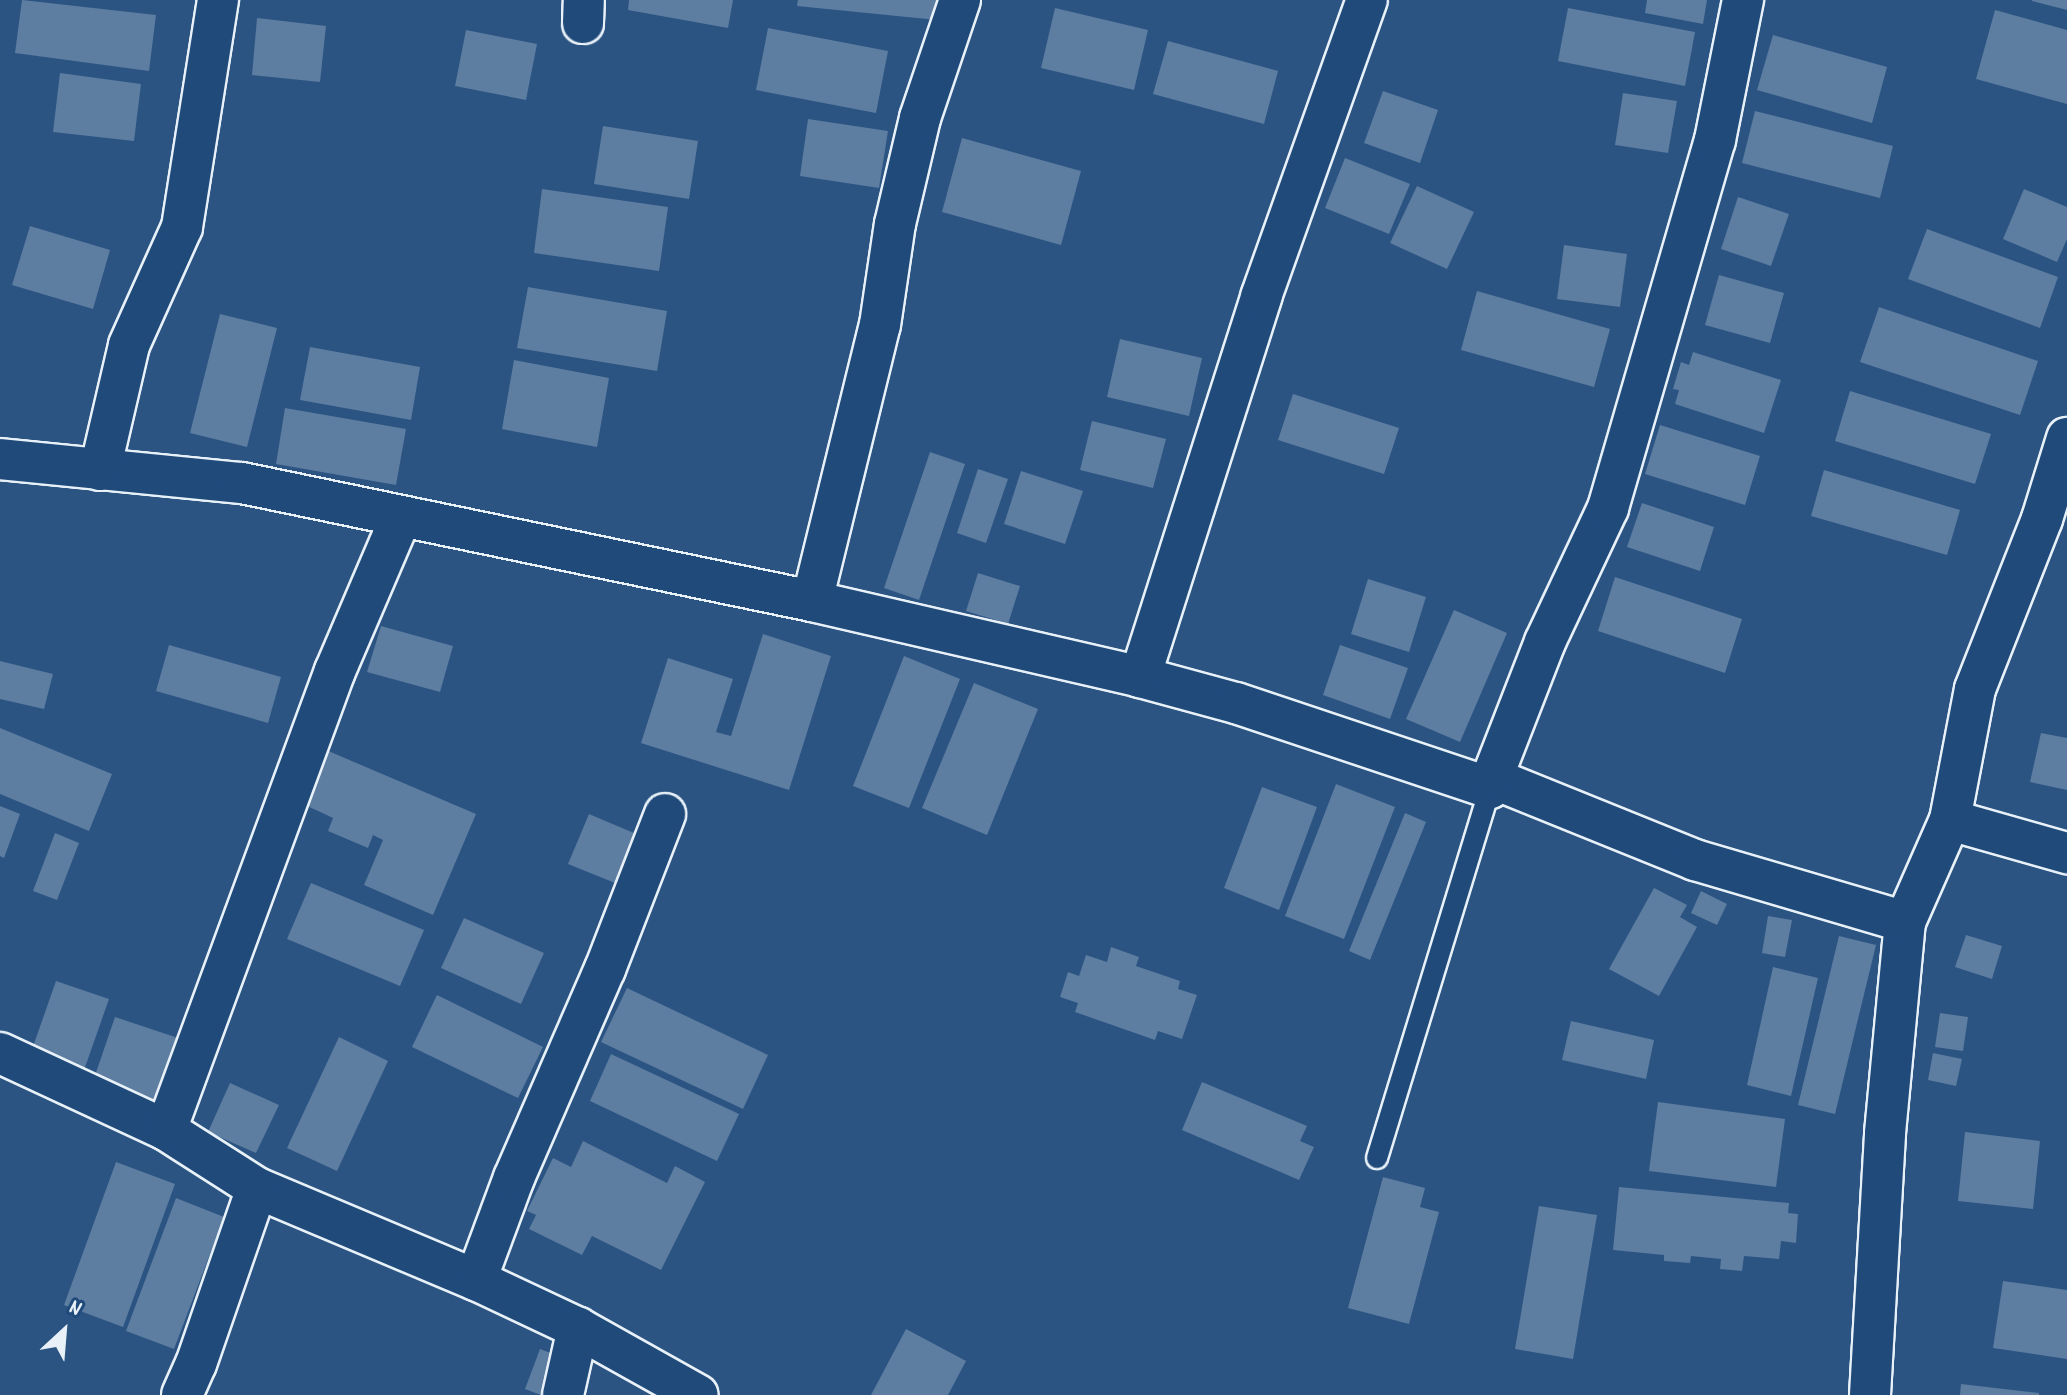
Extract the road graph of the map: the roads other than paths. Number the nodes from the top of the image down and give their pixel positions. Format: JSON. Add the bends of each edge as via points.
{"nodes":[{"id":1,"x":218,"y":0,"type":"edge"},
{"id":2,"x":960,"y":0,"type":"edge"},
{"id":3,"x":1367,"y":0,"type":"edge"},
{"id":4,"x":1743,"y":0,"type":"edge"},
{"id":5,"x":2067,"y":438,"type":"edge"},
{"id":6,"x":0,"y":459,"type":"edge"},
{"id":7,"x":100,"y":470,"type":"junction"},
{"id":8,"x":401,"y":517,"type":"junction"},
{"id":9,"x":2055,"y":521,"type":"edge"},
{"id":10,"x":812,"y":601,"type":"junction"},
{"id":11,"x":1140,"y":677,"type":"junction"},
{"id":12,"x":1491,"y":783,"type":"junction"},
{"id":13,"x":665,"y":814,"type":"dead end"},
{"id":14,"x":1950,"y":820,"type":"junction"},
{"id":15,"x":2067,"y":853,"type":"edge"},
{"id":16,"x":1905,"y":922,"type":"junction"},
{"id":17,"x":0,"y":1053,"type":"edge"},
{"id":18,"x":166,"y":1130,"type":"junction"},
{"id":19,"x":1377,"y":1158,"type":"dead end"},
{"id":20,"x":257,"y":1188,"type":"junction"},
{"id":21,"x":476,"y":1280,"type":"junction"},
{"id":22,"x":578,"y":1328,"type":"junction"},
{"id":23,"x":182,"y":1395,"type":"edge"},
{"id":24,"x":563,"y":1395,"type":"edge"},
{"id":25,"x":698,"y":1395,"type":"edge"},
{"id":26,"x":1870,"y":1395,"type":"edge"}],
"edges":[{"from":1,"to":7,"type":"street","via":[[182,227],[129,345]]},
{"from":2,"to":10,"type":"street","via":[[920,118],[895,224],[880,325]]},
{"from":3,"to":11,"type":"street","via":[[1261,297]]},
{"from":4,"to":12,"type":"street","via":[[1715,140],[1608,508],[1545,642]]},
{"from":5,"to":9,"type":"street"},
{"from":6,"to":7,"type":"street"},
{"from":7,"to":8,"type":"street","via":[[242,483]]},
{"from":8,"to":10,"type":"street"},
{"from":8,"to":18,"type":"street","via":[[335,671]]},
{"from":9,"to":14,"type":"street","via":[[1975,689]]},
{"from":10,"to":11,"type":"street"},
{"from":11,"to":12,"type":"street"},
{"from":12,"to":16,"type":"street","via":[[1695,860]]},
{"from":12,"to":19,"type":"lane"},
{"from":13,"to":21,"type":"street"},
{"from":14,"to":15,"type":"street"},
{"from":14,"to":16,"type":"street"},
{"from":16,"to":26,"type":"street","via":[[1885,1133]]},
{"from":17,"to":18,"type":"street"},
{"from":18,"to":20,"type":"street"},
{"from":20,"to":21,"type":"street"},
{"from":20,"to":23,"type":"street"},
{"from":21,"to":22,"type":"street"},
{"from":22,"to":24,"type":"street"},
{"from":22,"to":25,"type":"street"}]}
